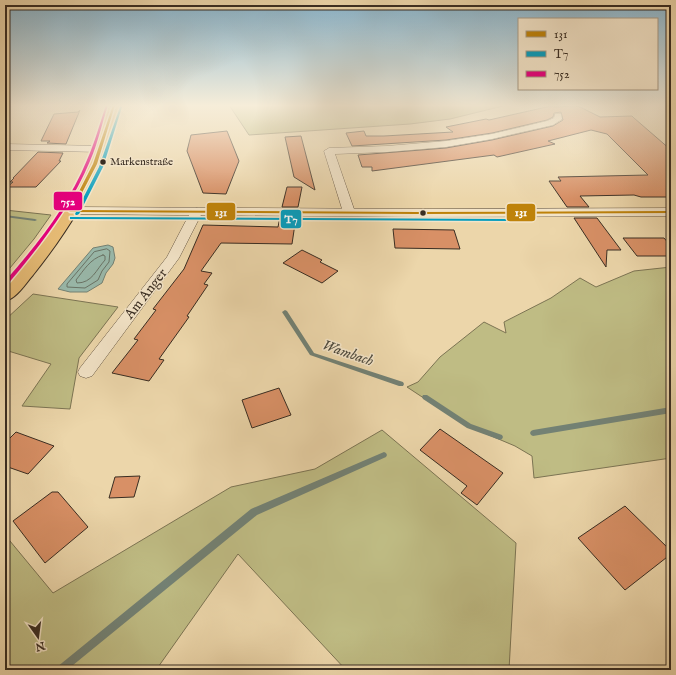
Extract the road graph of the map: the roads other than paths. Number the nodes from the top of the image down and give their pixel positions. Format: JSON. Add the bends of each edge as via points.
{"nodes":[{"id":1,"x":105,"y":136,"type":"edge"},
{"id":2,"x":489,"y":136,"type":"edge"},
{"id":3,"x":5,"y":147,"type":"edge"},
{"id":4,"x":101,"y":149,"type":"junction"},
{"id":5,"x":71,"y":211,"type":"junction"},
{"id":6,"x":197,"y":211,"type":"junction"},
{"id":7,"x":349,"y":212,"type":"junction"},
{"id":8,"x":671,"y":212,"type":"edge"},
{"id":9,"x":5,"y":295,"type":"edge"},
{"id":10,"x":86,"y":372,"type":"dead end"}],
"edges":[{"from":1,"to":4,"type":"main road"},
{"from":2,"to":7,"type":"street","via":[[411,148],[329,151]]},
{"from":3,"to":4,"type":"street"},
{"from":4,"to":5,"type":"main road"},
{"from":5,"to":6,"type":"street"},
{"from":5,"to":9,"type":"main road"},
{"from":6,"to":7,"type":"street"},
{"from":6,"to":10,"type":"street","name":"Am Anger","via":[[173,258]]},
{"from":7,"to":8,"type":"street"}]}
